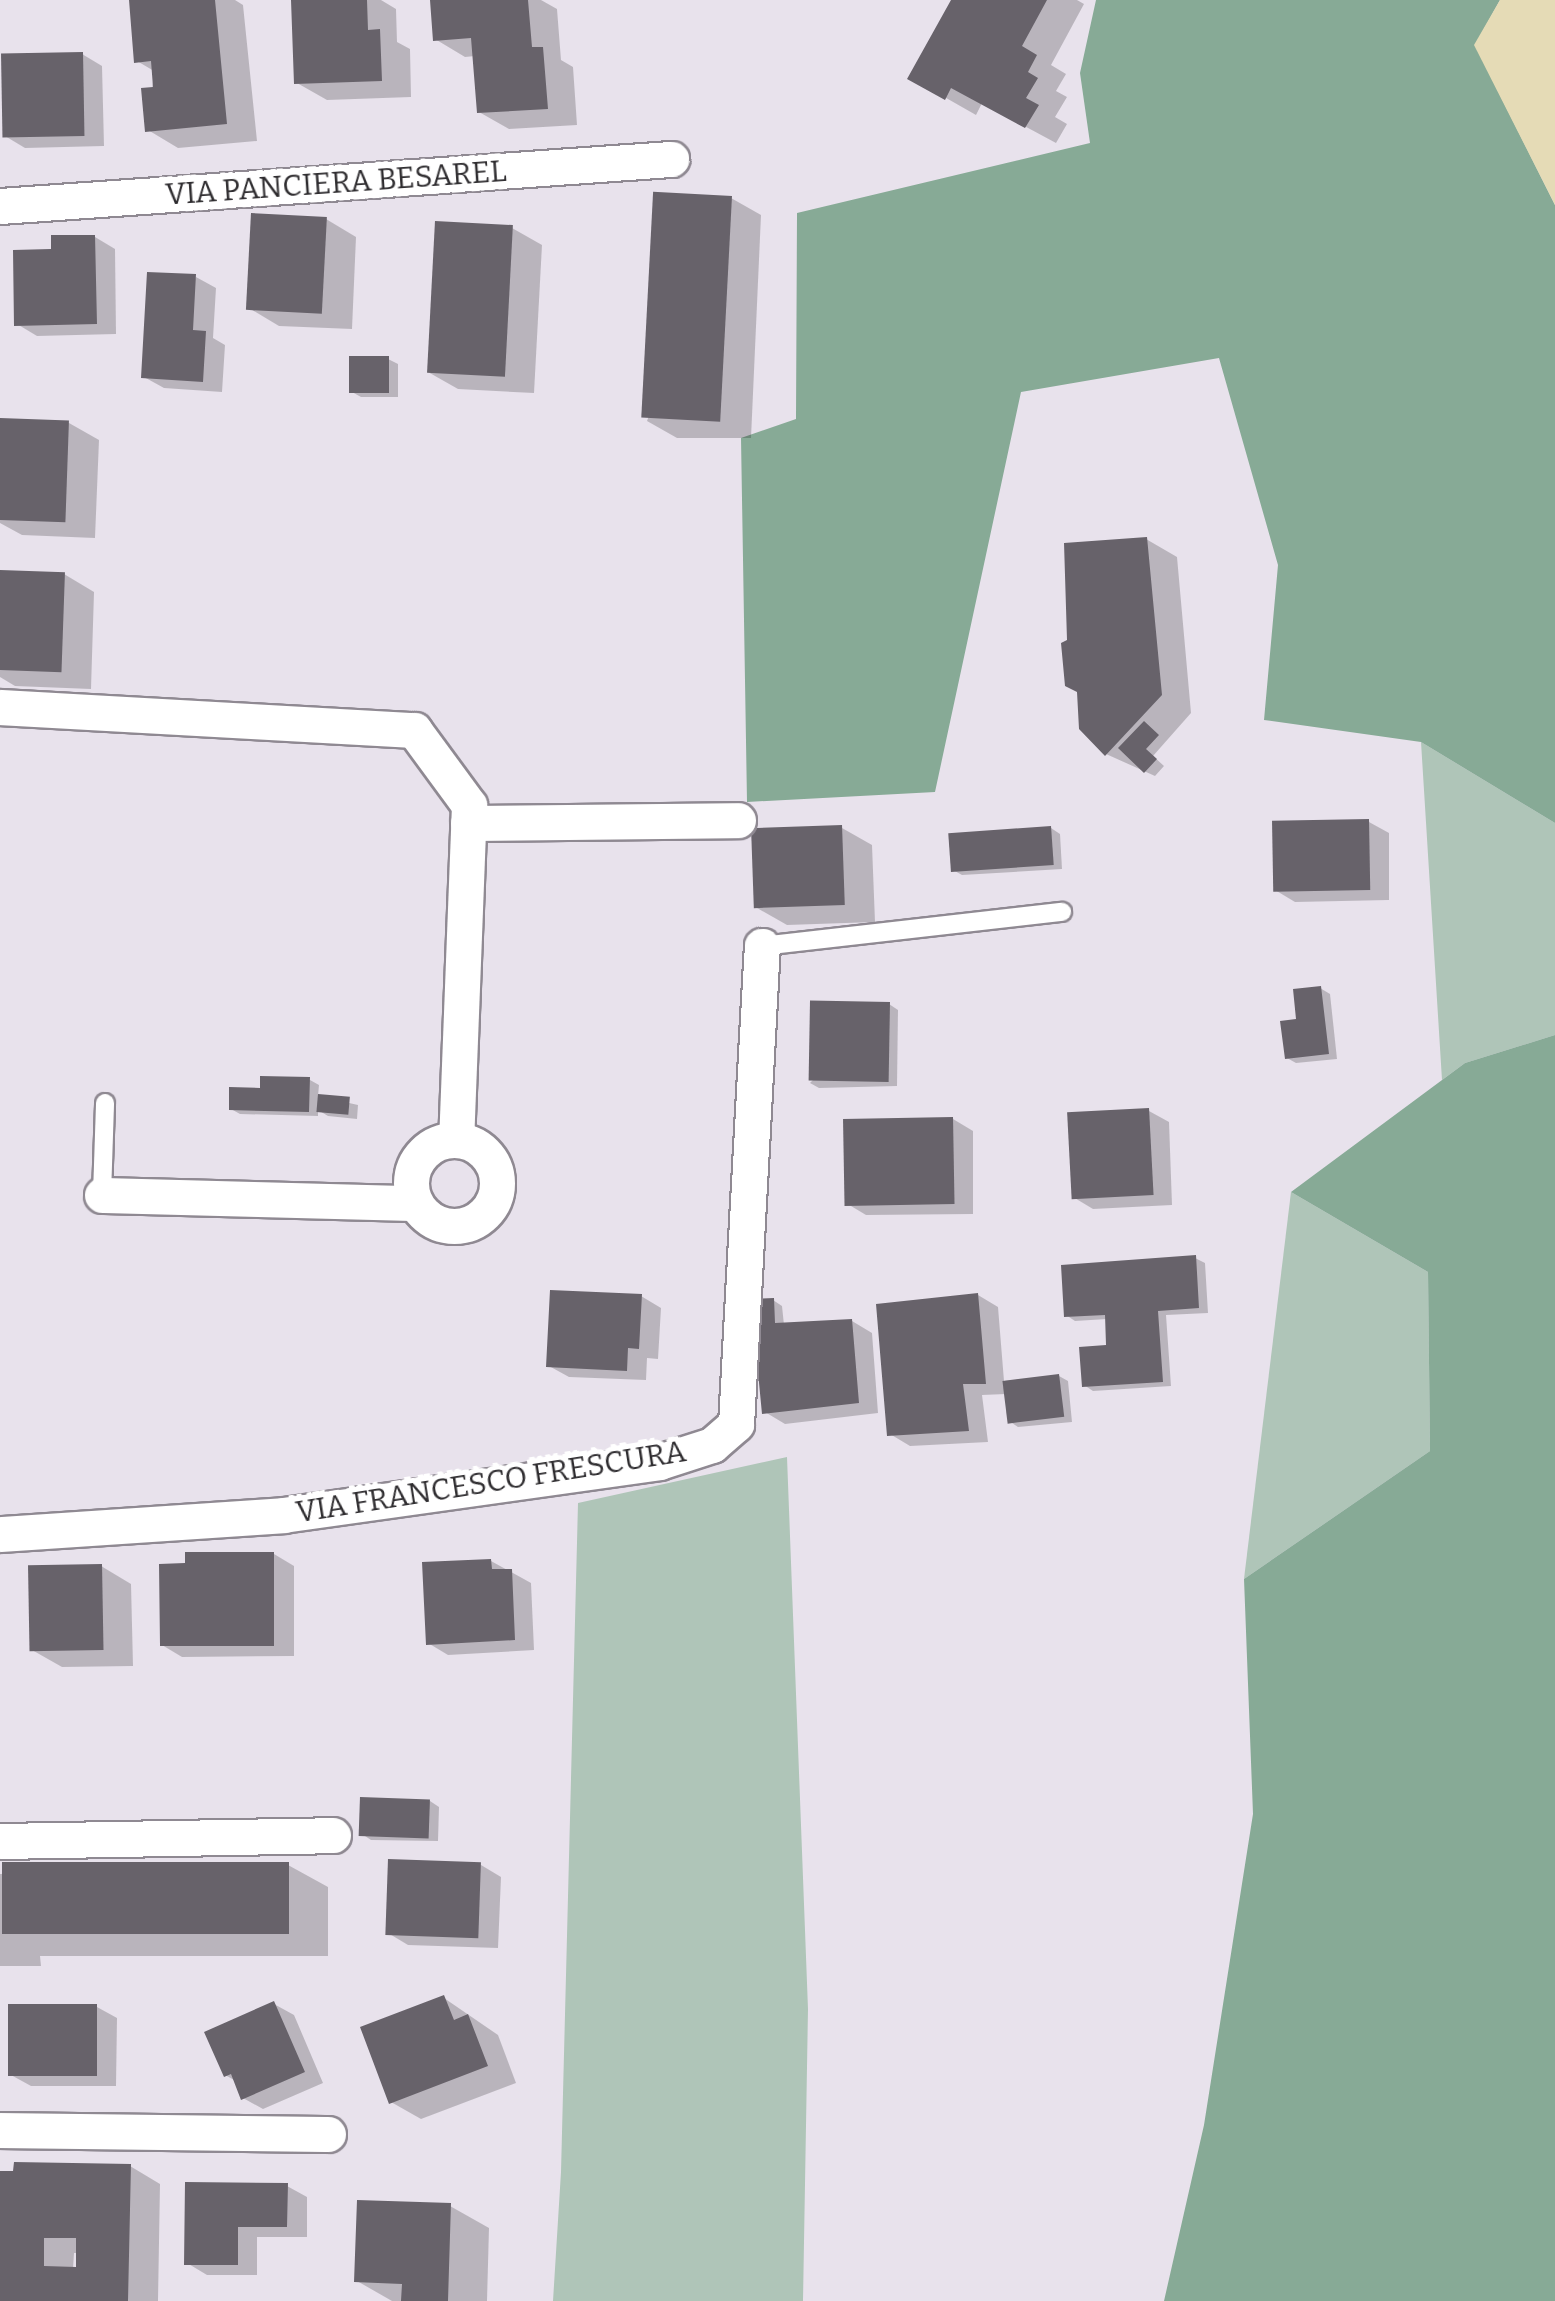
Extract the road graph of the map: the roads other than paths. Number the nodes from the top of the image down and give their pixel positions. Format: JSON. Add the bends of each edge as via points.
{"nodes":[{"id":1,"x":672,"y":160,"type":"dead end"},
{"id":2,"x":0,"y":206,"type":"edge"},
{"id":3,"x":0,"y":707,"type":"edge"},
{"id":4,"x":738,"y":820,"type":"dead end"},
{"id":5,"x":468,"y":823,"type":"junction"},
{"id":6,"x":1062,"y":912,"type":"dead end"},
{"id":7,"x":762,"y":946,"type":"joint"},
{"id":8,"x":105,"y":1102,"type":"dead end"},
{"id":9,"x":456,"y":1139,"type":"junction"},
{"id":10,"x":102,"y":1194,"type":"joint"},
{"id":11,"x":414,"y":1202,"type":"junction"},
{"id":12,"x":0,"y":1534,"type":"edge"},
{"id":13,"x":333,"y":1835,"type":"dead end"},
{"id":14,"x":0,"y":1841,"type":"edge"},
{"id":15,"x":0,"y":2130,"type":"edge"},
{"id":16,"x":328,"y":2134,"type":"dead end"}],
"edges":[{"from":1,"to":2,"type":"street","name":"VIA PANCIERA BESAREL"},
{"from":3,"to":5,"type":"street","via":[[414,730],[468,805]]},
{"from":4,"to":5,"type":"street"},
{"from":5,"to":9,"type":"street"},
{"from":6,"to":7,"type":"lane"},
{"from":7,"to":12,"type":"street","name":"VIA FRANCESCO FRESCURA","via":[[736,1424],[712,1445],[659,1462],[284,1515]]},
{"from":8,"to":10,"type":"lane"},
{"from":9,"to":11,"type":"street","via":[[434,1144],[417,1159],[410,1180]]},
{"from":9,"to":11,"type":"street","via":[[478,1146],[494,1162],[499,1186],[492,1208],[474,1223],[452,1228],[430,1220]]},
{"from":10,"to":11,"type":"street"},
{"from":13,"to":14,"type":"street"},
{"from":15,"to":16,"type":"street"}]}
